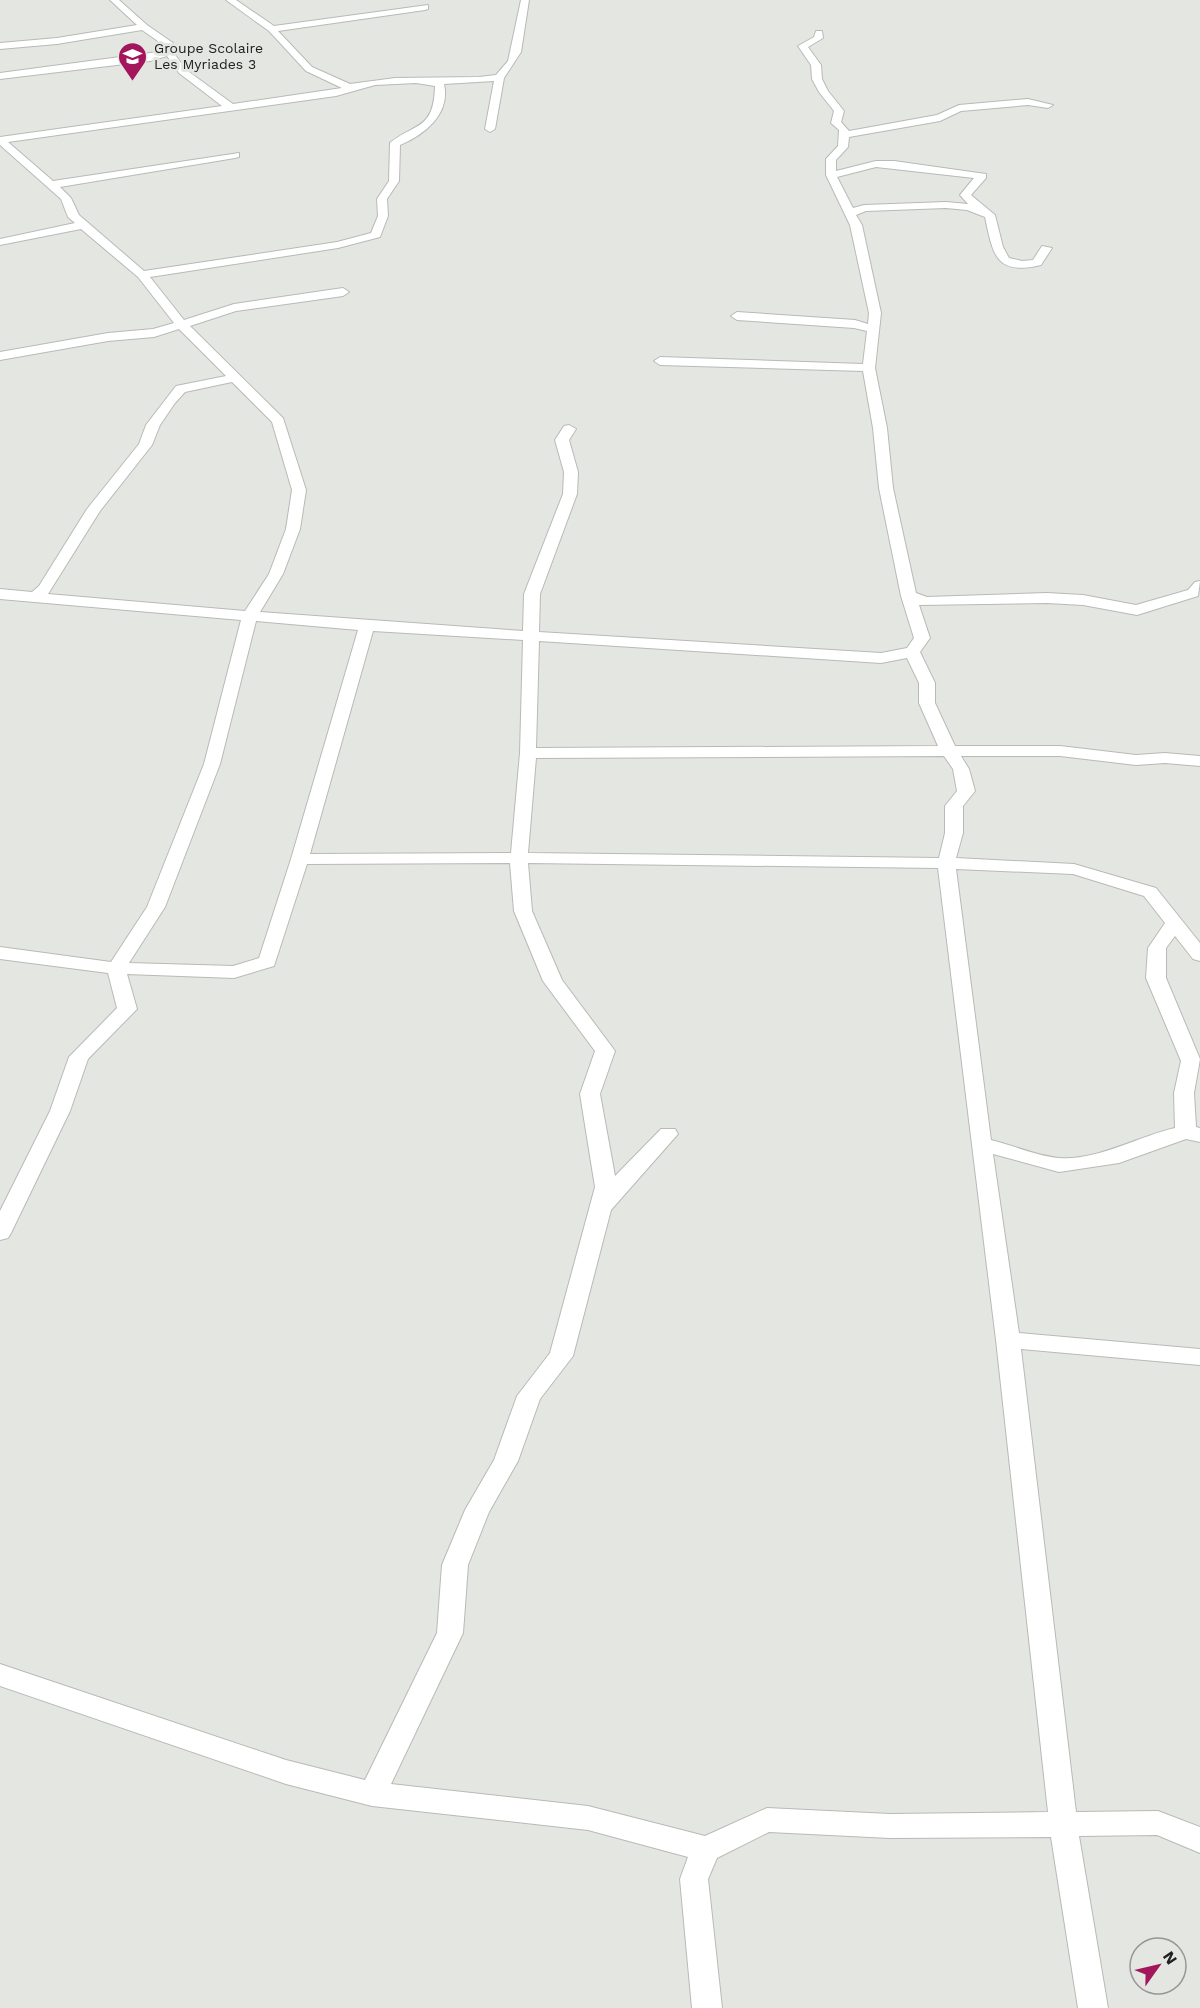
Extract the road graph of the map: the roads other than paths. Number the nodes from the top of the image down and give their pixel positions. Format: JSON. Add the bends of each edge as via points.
{"nodes":[{"id":1,"x":114,"y":0,"type":"edge"},
{"id":2,"x":230,"y":0,"type":"edge"},
{"id":3,"x":525,"y":0,"type":"edge"},
{"id":4,"x":425,"y":7,"type":"dead end"},
{"id":5,"x":144,"y":27,"type":"junction"},
{"id":6,"x":272,"y":29,"type":"junction"},
{"id":7,"x":819,"y":33,"type":"dead end"},
{"id":8,"x":0,"y":46,"type":"edge"},
{"id":9,"x":169,"y":53,"type":"junction"},
{"id":10,"x":0,"y":76,"type":"edge"},
{"id":11,"x":499,"y":77,"type":"junction"},
{"id":12,"x":429,"y":80,"type":"junction"},
{"id":13,"x":348,"y":87,"type":"junction"},
{"id":14,"x":1048,"y":105,"type":"dead end"},
{"id":15,"x":230,"y":107,"type":"junction"},
{"id":16,"x":490,"y":129,"type":"dead end"},
{"id":17,"x":843,"y":135,"type":"junction"},
{"id":18,"x":0,"y":140,"type":"edge"},
{"id":19,"x":235,"y":155,"type":"dead end"},
{"id":20,"x":831,"y":175,"type":"junction"},
{"id":21,"x":51,"y":184,"type":"junction"},
{"id":22,"x":849,"y":214,"type":"junction"},
{"id":23,"x":990,"y":215,"type":"junction"},
{"id":24,"x":82,"y":225,"type":"junction"},
{"id":25,"x":0,"y":242,"type":"edge"},
{"id":26,"x":1046,"y":248,"type":"dead end"},
{"id":27,"x":142,"y":275,"type":"junction"},
{"id":28,"x":343,"y":292,"type":"dead end"},
{"id":29,"x":737,"y":316,"type":"dead end"},
{"id":30,"x":182,"y":325,"type":"junction"},
{"id":31,"x":873,"y":329,"type":"junction"},
{"id":32,"x":0,"y":356,"type":"edge"},
{"id":33,"x":660,"y":361,"type":"dead end"},
{"id":34,"x":869,"y":368,"type":"junction"},
{"id":35,"x":235,"y":378,"type":"junction"},
{"id":36,"x":569,"y":429,"type":"dead end"},
{"id":37,"x":1200,"y":585,"type":"edge"},
{"id":38,"x":0,"y":594,"type":"edge"},
{"id":39,"x":909,"y":596,"type":"junction"},
{"id":40,"x":35,"y":597,"type":"junction"},
{"id":41,"x":250,"y":615,"type":"junction"},
{"id":42,"x":367,"y":626,"type":"junction"},
{"id":43,"x":531,"y":636,"type":"junction"},
{"id":44,"x":912,"y":652,"type":"junction"},
{"id":45,"x":949,"y":752,"type":"junction"},
{"id":46,"x":528,"y":753,"type":"junction"},
{"id":47,"x":1200,"y":761,"type":"edge"},
{"id":48,"x":519,"y":858,"type":"junction"},
{"id":49,"x":300,"y":859,"type":"junction"},
{"id":50,"x":946,"y":863,"type":"junction"},
{"id":51,"x":1175,"y":922,"type":"junction"},
{"id":52,"x":0,"y":953,"type":"edge"},
{"id":53,"x":1200,"y":955,"type":"edge"},
{"id":54,"x":116,"y":968,"type":"junction"},
{"id":55,"x":1193,"y":1133,"type":"edge"},
{"id":56,"x":668,"y":1134,"type":"dead end"},
{"id":57,"x":982,"y":1144,"type":"junction"},
{"id":58,"x":600,"y":1208,"type":"junction"},
{"id":59,"x":0,"y":1233,"type":"edge"},
{"id":60,"x":1008,"y":1340,"type":"junction"},
{"id":61,"x":1200,"y":1357,"type":"edge"},
{"id":62,"x":0,"y":1675,"type":"edge"},
{"id":63,"x":372,"y":1794,"type":"junction"},
{"id":64,"x":1063,"y":1823,"type":"junction"},
{"id":65,"x":1200,"y":1840,"type":"edge"},
{"id":66,"x":706,"y":1849,"type":"junction"},
{"id":67,"x":707,"y":2008,"type":"edge"},
{"id":68,"x":1094,"y":2008,"type":"edge"}],
"edges":[{"from":1,"to":5,"type":"street"},
{"from":2,"to":6,"type":"street"},
{"from":3,"to":11,"type":"street","via":[[518,50],[507,71]]},
{"from":4,"to":6,"type":"street"},
{"from":5,"to":8,"type":"street"},
{"from":5,"to":9,"type":"street","via":[[170,45]]},
{"from":6,"to":13,"type":"street","via":[[309,69]]},
{"from":7,"to":17,"type":"street","via":[[818,38],[803,45],[816,65],[817,79],[824,92],[839,111],[836,123],[844,129]]},
{"from":9,"to":10,"type":"street"},
{"from":9,"to":15,"type":"street","via":[[182,71]]},
{"from":11,"to":12,"type":"street"},
{"from":11,"to":16,"type":"street"},
{"from":12,"to":13,"type":"street"},
{"from":12,"to":27,"type":"street","via":[[440,85],[441,90],[434,117],[426,129],[395,143],[394,180],[382,198],[384,216],[375,235],[347,243]]},
{"from":13,"to":15,"type":"street","via":[[336,93]]},
{"from":14,"to":17,"type":"street","via":[[1028,102],[959,108],[940,118]]},
{"from":15,"to":18,"type":"street"},
{"from":17,"to":20,"type":"street","via":[[843,147],[831,159]]},
{"from":18,"to":21,"type":"street"},
{"from":19,"to":21,"type":"street"},
{"from":20,"to":22,"type":"street"},
{"from":20,"to":23,"type":"street","via":[[876,164],[982,176],[965,195]]},
{"from":21,"to":24,"type":"street","via":[[66,198]]},
{"from":22,"to":23,"type":"street","via":[[864,208],[946,206],[969,207]]},
{"from":22,"to":31,"type":"street","via":[[863,253],[875,313]]},
{"from":23,"to":26,"type":"street","via":[[1002,261],[1024,266],[1036,263]]},
{"from":24,"to":25,"type":"street"},
{"from":24,"to":27,"type":"street"},
{"from":27,"to":30,"type":"street"},
{"from":28,"to":30,"type":"street","via":[[234,308]]},
{"from":29,"to":31,"type":"street","via":[[855,324]]},
{"from":30,"to":32,"type":"street","via":[[154,333]]},
{"from":30,"to":35,"type":"street"},
{"from":31,"to":34,"type":"street"},
{"from":33,"to":34,"type":"street","via":[[804,362]]},
{"from":34,"to":39,"type":"street","via":[[886,488]]},
{"from":35,"to":40,"type":"street","via":[[181,389],[170,399],[145,445],[94,509],[45,589]]},
{"from":35,"to":41,"type":"street","via":[[278,421],[299,490],[293,529],[276,574]]},
{"from":36,"to":43,"type":"street","via":[[562,440],[571,472],[570,494],[532,594]]},
{"from":37,"to":39,"type":"street","via":[[1193,593],[1137,610],[1047,597],[926,602]]},
{"from":38,"to":40,"type":"street"},
{"from":39,"to":44,"type":"street","via":[[922,638]]},
{"from":40,"to":41,"type":"street"},
{"from":41,"to":42,"type":"street"},
{"from":41,"to":54,"type":"street","via":[[212,764],[156,907]]},
{"from":42,"to":43,"type":"street"},
{"from":42,"to":49,"type":"street"},
{"from":43,"to":44,"type":"street","via":[[881,658]]},
{"from":43,"to":46,"type":"street"},
{"from":44,"to":45,"type":"street","via":[[927,683],[927,703]]},
{"from":45,"to":46,"type":"street"},
{"from":45,"to":47,"type":"street","via":[[1060,751],[1136,760]]},
{"from":45,"to":50,"type":"street","via":[[961,769],[966,791],[954,806],[954,833]]},
{"from":46,"to":48,"type":"street"},
{"from":48,"to":49,"type":"street"},
{"from":48,"to":50,"type":"street"},
{"from":48,"to":58,"type":"street","via":[[523,911],[553,981],[605,1050],[590,1094],[606,1187]]},
{"from":49,"to":54,"type":"street","via":[[267,962],[234,972]]},
{"from":50,"to":51,"type":"street","via":[[1074,869],[1150,892]]},
{"from":50,"to":57,"type":"street"},
{"from":51,"to":53,"type":"street"},
{"from":51,"to":55,"type":"street","via":[[1157,948],[1156,978],[1191,1061],[1184,1093]]},
{"from":52,"to":54,"type":"street"},
{"from":54,"to":59,"type":"street","via":[[127,1009],[79,1058],[60,1111]]},
{"from":55,"to":57,"type":"street","via":[[1161,1138],[1119,1156],[1059,1165]]},
{"from":56,"to":58,"type":"street"},
{"from":57,"to":60,"type":"street"},
{"from":58,"to":63,"type":"street","via":[[561,1356],[529,1396],[506,1461],[477,1510],[456,1565],[450,1633]]},
{"from":60,"to":61,"type":"street"},
{"from":60,"to":64,"type":"street"},
{"from":62,"to":63,"type":"street","via":[[286,1772]]},
{"from":63,"to":66,"type":"street","via":[[588,1818]]},
{"from":64,"to":65,"type":"street","via":[[1158,1823]]},
{"from":64,"to":66,"type":"street","via":[[890,1826],[767,1820]]},
{"from":64,"to":68,"type":"street"},
{"from":66,"to":67,"type":"street","via":[[694,1879]]}]}
